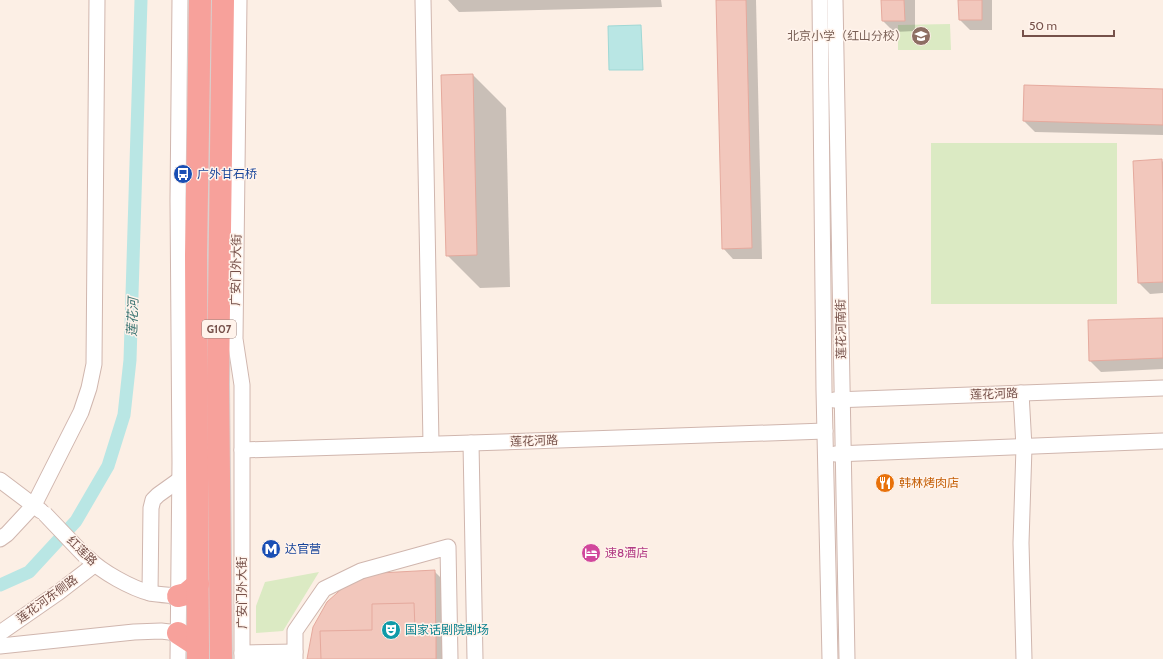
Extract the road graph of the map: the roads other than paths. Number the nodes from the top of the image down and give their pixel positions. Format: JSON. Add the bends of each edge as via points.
{"nodes":[{"id":1,"x":97,"y":0,"type":"edge"},
{"id":2,"x":180,"y":0,"type":"edge"},
{"id":3,"x":200,"y":0,"type":"edge"},
{"id":4,"x":223,"y":0,"type":"edge"},
{"id":5,"x":239,"y":0,"type":"edge"},
{"id":6,"x":423,"y":0,"type":"edge"},
{"id":7,"x":820,"y":0,"type":"edge"},
{"id":8,"x":835,"y":0,"type":"edge"},
{"id":9,"x":1163,"y":388,"type":"edge"},
{"id":10,"x":1020,"y":393,"type":"junction"},
{"id":11,"x":843,"y":399,"type":"junction"},
{"id":12,"x":824,"y":400,"type":"junction"},
{"id":13,"x":825,"y":431,"type":"junction"},
{"id":14,"x":1163,"y":441,"type":"edge"},
{"id":15,"x":430,"y":444,"type":"junction"},
{"id":16,"x":471,"y":444,"type":"junction"},
{"id":17,"x":1024,"y":447,"type":"junction"},
{"id":18,"x":242,"y":450,"type":"junction"},
{"id":19,"x":844,"y":454,"type":"junction"},
{"id":20,"x":826,"y":455,"type":"junction"},
{"id":21,"x":0,"y":480,"type":"edge"},
{"id":22,"x":188,"y":480,"type":"junction"},
{"id":23,"x":39,"y":510,"type":"junction"},
{"id":24,"x":0,"y":539,"type":"edge"},
{"id":25,"x":90,"y":561,"type":"junction"},
{"id":26,"x":198,"y":584,"type":"junction"},
{"id":27,"x":150,"y":593,"type":"junction"},
{"id":28,"x":178,"y":596,"type":"junction"},
{"id":29,"x":178,"y":633,"type":"junction"},
{"id":30,"x":0,"y":634,"type":"edge"},
{"id":31,"x":0,"y":646,"type":"edge"},
{"id":32,"x":198,"y":652,"type":"edge"},
{"id":33,"x":242,"y":656,"type":"edge"},
{"id":34,"x":295,"y":656,"type":"edge"},
{"id":35,"x":178,"y":659,"type":"edge"},
{"id":36,"x":221,"y":659,"type":"edge"},
{"id":37,"x":450,"y":659,"type":"edge"},
{"id":38,"x":475,"y":659,"type":"edge"},
{"id":39,"x":830,"y":659,"type":"edge"},
{"id":40,"x":847,"y":659,"type":"edge"},
{"id":41,"x":1024,"y":659,"type":"edge"}],
"edges":[{"from":1,"to":23,"type":"street","via":[[94,364],[80,412]]},
{"from":2,"to":22,"type":"street","via":[[178,238]]},
{"from":3,"to":22,"type":"highway","number":"G107","via":[[196,247]]},
{"from":4,"to":36,"type":"highway","name":"广安门外大街","number":"G107","via":[[218,384]]},
{"from":5,"to":18,"type":"street","name":"广安门外大街","via":[[235,339],[242,385]]},
{"from":6,"to":15,"type":"street"},
{"from":7,"to":12,"type":"street","name":"莲花河南街"},
{"from":8,"to":11,"type":"street","name":"莲花河南街"},
{"from":9,"to":10,"type":"street","name":"莲花河路"},
{"from":10,"to":11,"type":"street","name":"莲花河路"},
{"from":10,"to":17,"type":"street"},
{"from":11,"to":12,"type":"street","name":"莲花河路"},
{"from":11,"to":19,"type":"street","name":"莲花河南街"},
{"from":12,"to":13,"type":"street","name":"莲花河南街"},
{"from":13,"to":16,"type":"street","name":"莲花河路"},
{"from":13,"to":20,"type":"street","name":"莲花河南街"},
{"from":14,"to":17,"type":"street"},
{"from":15,"to":16,"type":"street","name":"莲花河路"},
{"from":15,"to":18,"type":"street","name":"莲花河路"},
{"from":16,"to":38,"type":"street"},
{"from":17,"to":19,"type":"street"},
{"from":17,"to":41,"type":"street","via":[[1021,543]]},
{"from":18,"to":33,"type":"street","name":"广安门外大街"},
{"from":19,"to":20,"type":"street"},
{"from":19,"to":40,"type":"street","name":"莲花河南街"},
{"from":20,"to":39,"type":"street","name":"莲花河南街"},
{"from":21,"to":23,"type":"street","name":"红莲路"},
{"from":22,"to":26,"type":"highway","number":"G107"},
{"from":22,"to":27,"type":"street","via":[[153,500]]},
{"from":22,"to":28,"type":"street"},
{"from":23,"to":24,"type":"street"},
{"from":23,"to":25,"type":"street","name":"红莲路","bridge":true},
{"from":25,"to":27,"type":"street","name":"红莲路","via":[[112,576]]},
{"from":25,"to":30,"type":"street","name":"莲花河东侧路","via":[[59,592]]},
{"from":26,"to":28,"type":"highway","via":[[186,594]]},
{"from":26,"to":32,"type":"highway","number":"G107"},
{"from":27,"to":28,"type":"street","name":"红莲路"},
{"from":28,"to":29,"type":"street"},
{"from":29,"to":31,"type":"street","via":[[134,632]]},
{"from":29,"to":32,"type":"highway"},
{"from":29,"to":35,"type":"street"},
{"from":33,"to":34,"type":"street"},
{"from":34,"to":37,"type":"street","via":[[294,631],[324,590],[361,571],[448,547]]}]}
